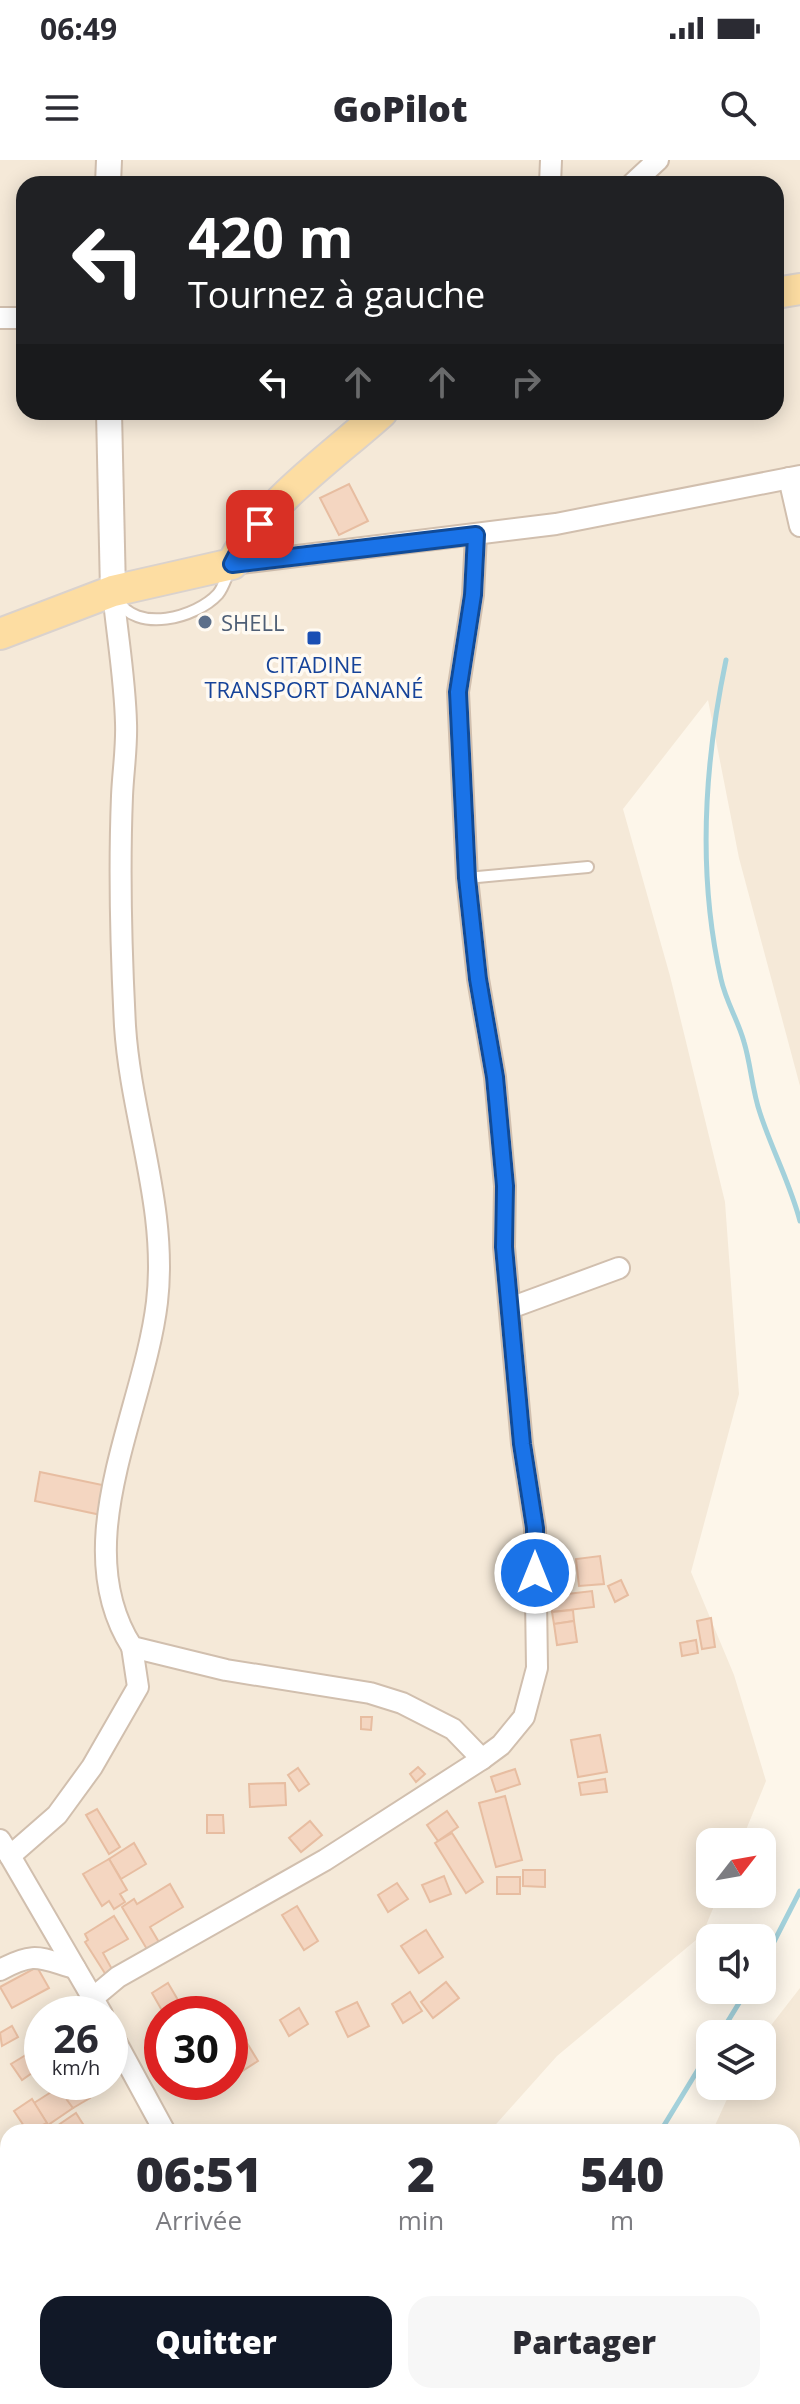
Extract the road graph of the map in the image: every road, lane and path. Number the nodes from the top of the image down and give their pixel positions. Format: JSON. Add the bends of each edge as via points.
{"nodes":[{"id":1,"x":658,"y":160,"type":"edge"},
{"id":2,"x":641,"y":176,"type":"edge"},
{"id":3,"x":109,"y":420,"type":"edge"},
{"id":4,"x":373,"y":420,"type":"edge"},
{"id":5,"x":795,"y":477,"type":"edge"},
{"id":6,"x":800,"y":526,"type":"edge"},
{"id":7,"x":476,"y":535,"type":"junction"},
{"id":8,"x":232,"y":564,"type":"junction"},
{"id":9,"x":113,"y":591,"type":"junction"},
{"id":10,"x":0,"y":634,"type":"edge"},
{"id":11,"x":588,"y":867,"type":"dead end"},
{"id":12,"x":467,"y":878,"type":"junction"},
{"id":13,"x":619,"y":1268,"type":"dead end"},
{"id":14,"x":510,"y":1308,"type":"junction"},
{"id":15,"x":132,"y":1647,"type":"junction"},
{"id":16,"x":482,"y":1759,"type":"junction"},
{"id":17,"x":5,"y":1848,"type":"edge"},
{"id":18,"x":75,"y":1968,"type":"junction"},
{"id":19,"x":0,"y":1970,"type":"edge"},
{"id":20,"x":92,"y":1996,"type":"edge"},
{"id":21,"x":105,"y":1996,"type":"edge"},
{"id":22,"x":128,"y":2064,"type":"edge"},
{"id":23,"x":161,"y":2124,"type":"edge"}],
"edges":[{"from":1,"to":2,"type":"street"},
{"from":3,"to":9,"type":"street"},
{"from":4,"to":8,"type":"main road","via":[[274,509],[245,539]]},
{"from":5,"to":6,"type":"street"},
{"from":5,"to":7,"type":"street"},
{"from":7,"to":8,"type":"street"},
{"from":7,"to":12,"type":"street","via":[[458,692]]},
{"from":8,"to":9,"type":"main road"},
{"from":9,"to":10,"type":"main road"},
{"from":9,"to":15,"type":"street","via":[[126,724],[126,1029],[159,1235],[157,1300],[107,1523],[104,1558],[111,1607]]},
{"from":11,"to":12,"type":"lane"},
{"from":12,"to":14,"type":"street","via":[[495,1077]]},
{"from":13,"to":14,"type":"street"},
{"from":14,"to":16,"type":"street","via":[[535,1528],[537,1668],[524,1717]]},
{"from":15,"to":16,"type":"street","via":[[402,1703],[453,1729]]},
{"from":15,"to":17,"type":"street","via":[[138,1687],[92,1767],[57,1815]]},
{"from":16,"to":21,"type":"street","via":[[325,1860],[118,1977]]},
{"from":17,"to":18,"type":"street"},
{"from":18,"to":19,"type":"street","via":[[41,1956]]},
{"from":18,"to":20,"type":"street"},
{"from":22,"to":23,"type":"street"}]}
